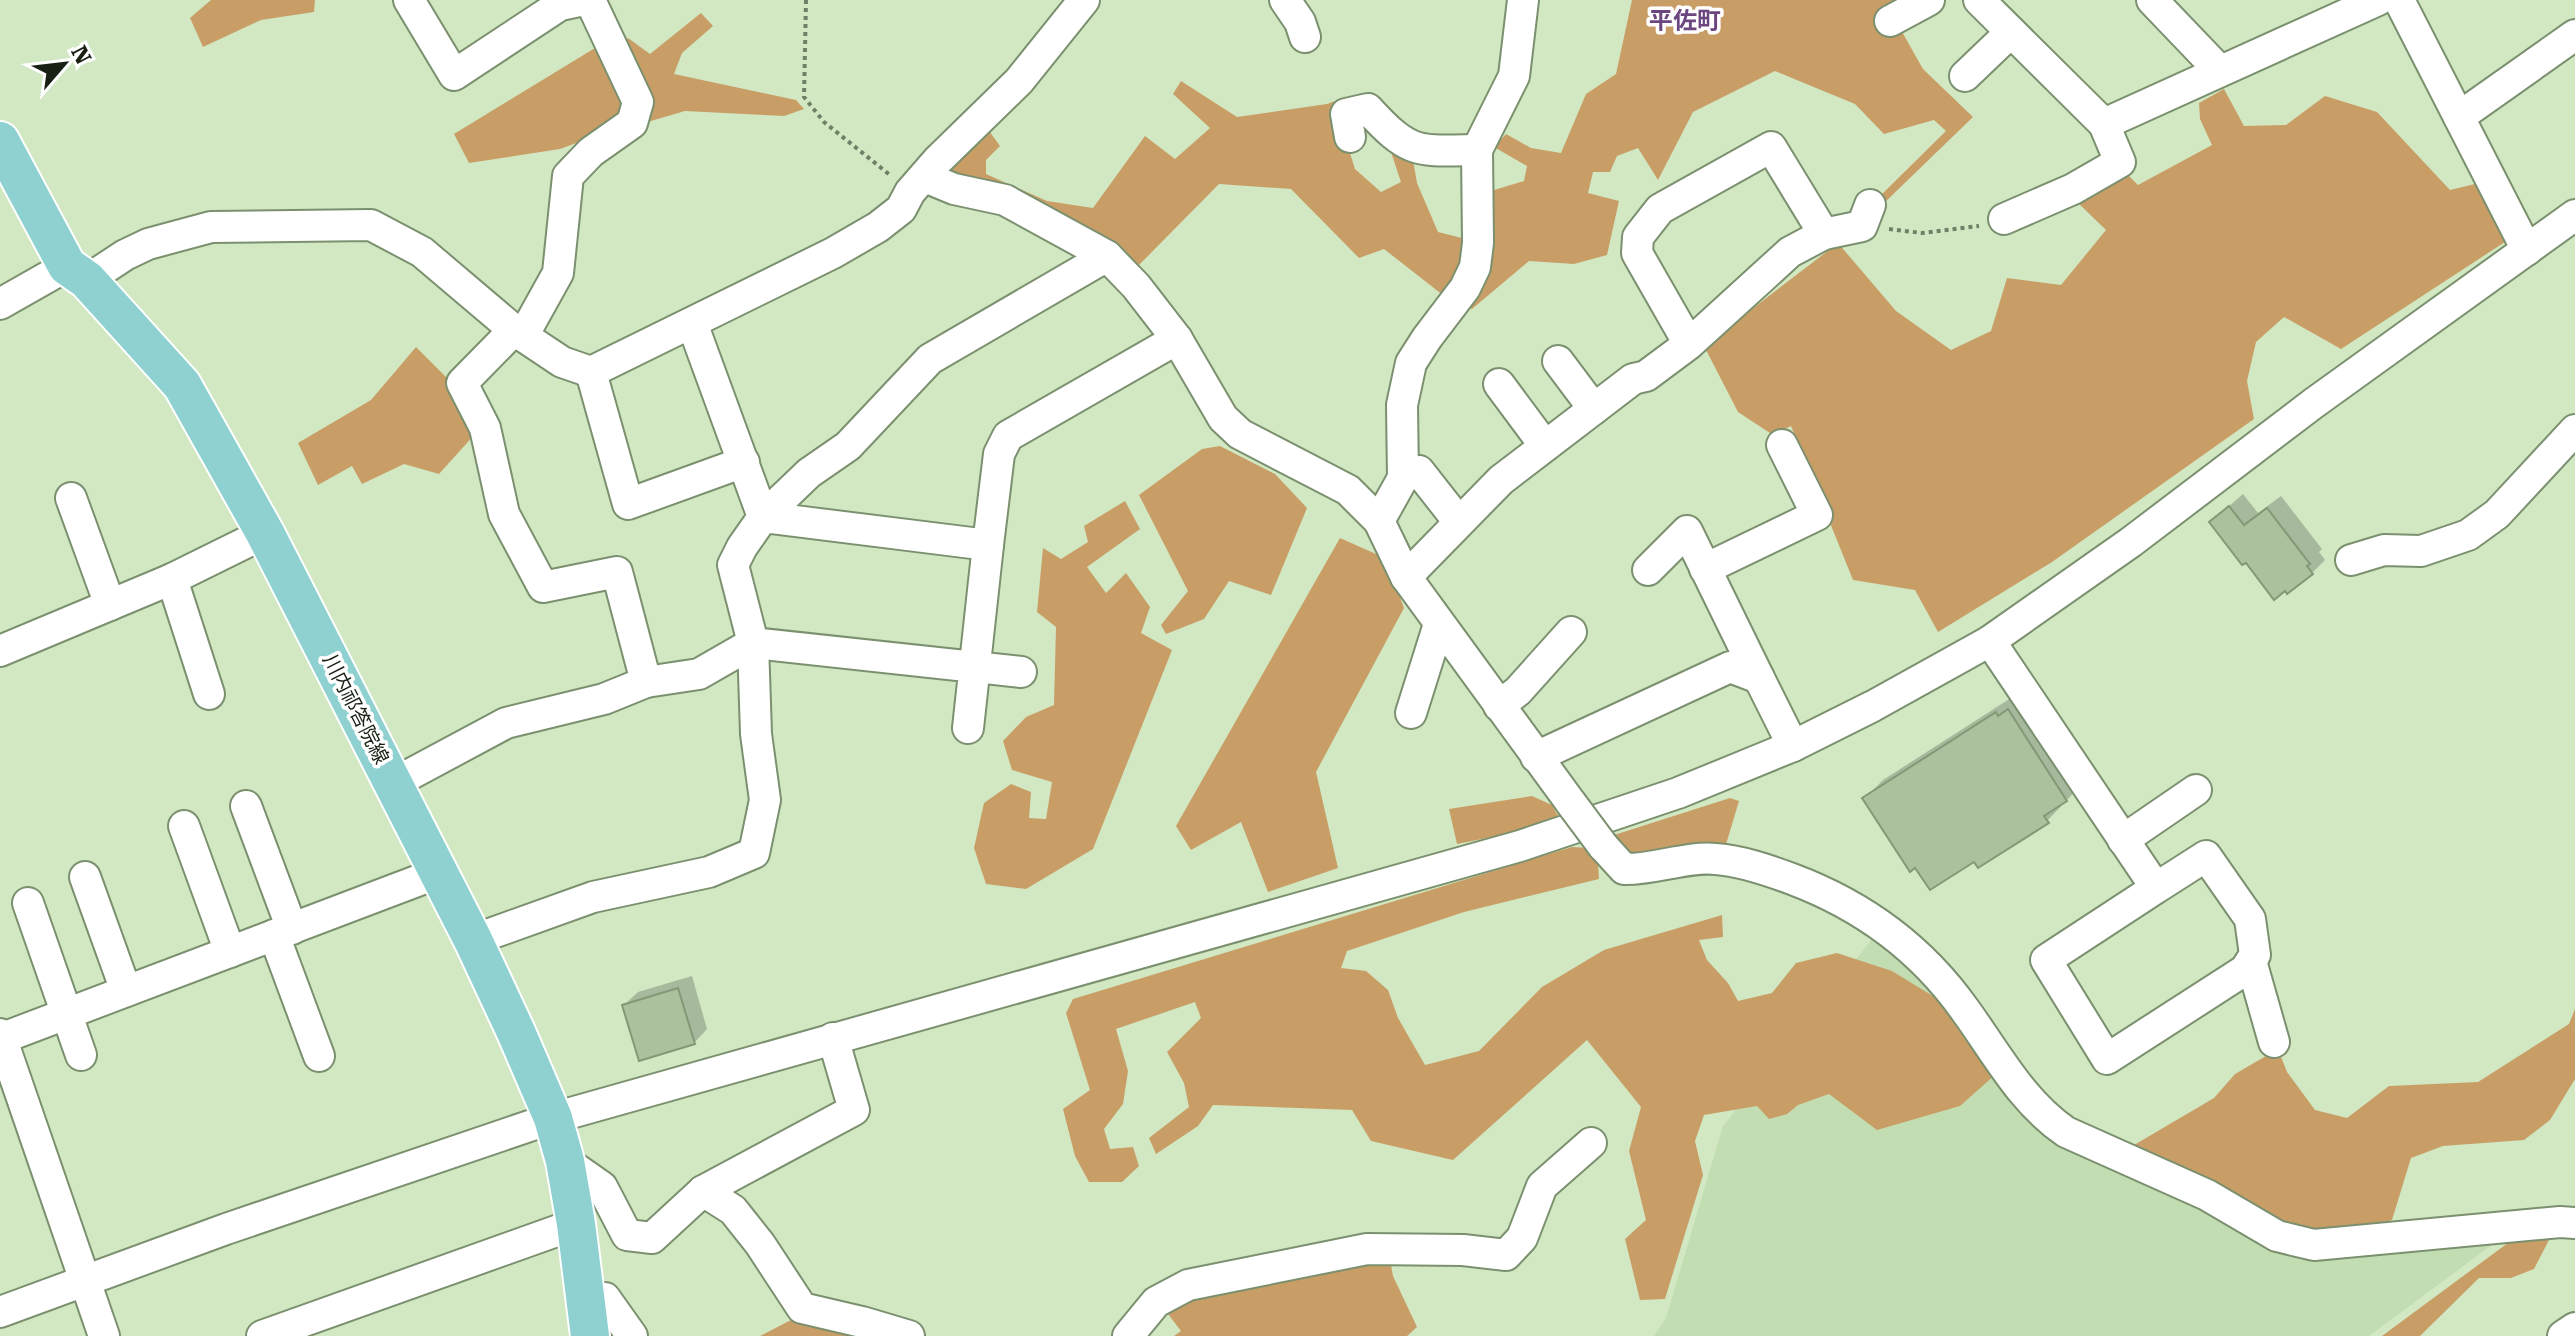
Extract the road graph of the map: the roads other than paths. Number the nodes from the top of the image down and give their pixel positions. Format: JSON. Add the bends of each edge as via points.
{"nodes":[{"id":1,"x":409,"y":0,"type":"edge"},
{"id":2,"x":587,"y":0,"type":"edge"},
{"id":3,"x":1084,"y":0,"type":"edge"},
{"id":4,"x":1285,"y":0,"type":"edge"},
{"id":5,"x":1515,"y":0,"type":"edge"},
{"id":6,"x":1523,"y":0,"type":"edge"},
{"id":7,"x":1929,"y":0,"type":"edge"},
{"id":8,"x":1979,"y":0,"type":"edge"},
{"id":9,"x":2152,"y":0,"type":"edge"},
{"id":10,"x":2378,"y":0,"type":"edge"},
{"id":11,"x":2399,"y":0,"type":"edge"},
{"id":12,"x":1890,"y":21,"type":"dead end"},
{"id":13,"x":2011,"y":32,"type":"junction"},
{"id":14,"x":2575,"y":35,"type":"edge"},
{"id":15,"x":1305,"y":37,"type":"dead end"},
{"id":16,"x":2220,"y":71,"type":"junction"},
{"id":17,"x":1965,"y":76,"type":"dead end"},
{"id":18,"x":2459,"y":117,"type":"junction"},
{"id":19,"x":2104,"y":124,"type":"junction"},
{"id":20,"x":1350,"y":137,"type":"dead end"},
{"id":21,"x":0,"y":141,"type":"edge"},
{"id":22,"x":1477,"y":150,"type":"junction"},
{"id":23,"x":917,"y":185,"type":"junction"},
{"id":24,"x":2575,"y":215,"type":"edge"},
{"id":25,"x":1866,"y":216,"type":"road end"},
{"id":26,"x":2004,"y":219,"type":"road end"},
{"id":27,"x":1824,"y":234,"type":"junction"},
{"id":28,"x":2527,"y":250,"type":"junction"},
{"id":29,"x":1107,"y":256,"type":"junction"},
{"id":30,"x":77,"y":273,"type":"junction"},
{"id":31,"x":0,"y":304,"type":"edge"},
{"id":32,"x":692,"y":323,"type":"junction"},
{"id":33,"x":518,"y":333,"type":"junction"},
{"id":34,"x":1177,"y":339,"type":"junction"},
{"id":35,"x":1689,"y":344,"type":"junction"},
{"id":36,"x":1558,"y":361,"type":"dead end"},
{"id":37,"x":591,"y":372,"type":"junction"},
{"id":38,"x":1499,"y":384,"type":"dead end"},
{"id":39,"x":1594,"y":409,"type":"junction"},
{"id":40,"x":2575,"y":430,"type":"edge"},
{"id":41,"x":1782,"y":445,"type":"dead end"},
{"id":42,"x":1545,"y":446,"type":"junction"},
{"id":43,"x":744,"y":462,"type":"junction"},
{"id":44,"x":1419,"y":471,"type":"dead end"},
{"id":45,"x":71,"y":498,"type":"dead end"},
{"id":46,"x":763,"y":517,"type":"junction"},
{"id":47,"x":1379,"y":521,"type":"junction"},
{"id":48,"x":1459,"y":522,"type":"junction"},
{"id":49,"x":265,"y":533,"type":"junction"},
{"id":50,"x":988,"y":545,"type":"junction"},
{"id":51,"x":2351,"y":560,"type":"dead end"},
{"id":52,"x":1705,"y":569,"type":"junction"},
{"id":53,"x":1648,"y":570,"type":"dead end"},
{"id":54,"x":1406,"y":577,"type":"junction"},
{"id":55,"x":172,"y":579,"type":"junction"},
{"id":56,"x":110,"y":605,"type":"junction"},
{"id":57,"x":1439,"y":624,"type":"junction"},
{"id":58,"x":1571,"y":632,"type":"dead end"},
{"id":59,"x":1990,"y":641,"type":"junction"},
{"id":60,"x":753,"y":643,"type":"junction"},
{"id":61,"x":0,"y":651,"type":"edge"},
{"id":62,"x":975,"y":665,"type":"junction"},
{"id":63,"x":1021,"y":672,"type":"dead end"},
{"id":64,"x":1759,"y":678,"type":"junction"},
{"id":65,"x":646,"y":682,"type":"junction"},
{"id":66,"x":209,"y":694,"type":"dead end"},
{"id":67,"x":1499,"y":706,"type":"junction"},
{"id":68,"x":1411,"y":713,"type":"dead end"},
{"id":69,"x":968,"y":728,"type":"dead end"},
{"id":70,"x":1793,"y":746,"type":"junction"},
{"id":71,"x":1536,"y":757,"type":"junction"},
{"id":72,"x":394,"y":783,"type":"junction"},
{"id":73,"x":2196,"y":790,"type":"dead end"},
{"id":74,"x":246,"y":806,"type":"dead end"},
{"id":75,"x":184,"y":826,"type":"dead end"},
{"id":76,"x":2123,"y":840,"type":"junction"},
{"id":77,"x":438,"y":873,"type":"junction"},
{"id":78,"x":85,"y":877,"type":"dead end"},
{"id":79,"x":2156,"y":888,"type":"junction"},
{"id":80,"x":28,"y":903,"type":"dead end"},
{"id":81,"x":283,"y":932,"type":"junction"},
{"id":82,"x":473,"y":940,"type":"junction"},
{"id":83,"x":230,"y":952,"type":"junction"},
{"id":84,"x":2251,"y":961,"type":"junction"},
{"id":85,"x":126,"y":991,"type":"junction"},
{"id":86,"x":67,"y":1014,"type":"junction"},
{"id":87,"x":0,"y":1037,"type":"edge"},
{"id":88,"x":833,"y":1038,"type":"junction"},
{"id":89,"x":2274,"y":1042,"type":"dead end"},
{"id":90,"x":81,"y":1055,"type":"dead end"},
{"id":91,"x":319,"y":1056,"type":"dead end"},
{"id":92,"x":553,"y":1118,"type":"junction"},
{"id":93,"x":1591,"y":1143,"type":"dead end"},
{"id":94,"x":565,"y":1161,"type":"junction"},
{"id":95,"x":703,"y":1191,"type":"junction"},
{"id":96,"x":2575,"y":1223,"type":"edge"},
{"id":97,"x":576,"y":1224,"type":"junction"},
{"id":98,"x":85,"y":1282,"type":"junction"},
{"id":99,"x":0,"y":1312,"type":"edge"},
{"id":100,"x":588,"y":1318,"type":"edge"},
{"id":101,"x":2575,"y":1328,"type":"edge"},
{"id":102,"x":104,"y":1336,"type":"edge"},
{"id":103,"x":262,"y":1336,"type":"edge"},
{"id":104,"x":632,"y":1336,"type":"edge"},
{"id":105,"x":909,"y":1336,"type":"edge"},
{"id":106,"x":1128,"y":1336,"type":"edge"},
{"id":107,"x":2563,"y":1336,"type":"edge"}],
"edges":[{"from":1,"to":2,"type":"street","via":[[454,75],[560,5]]},
{"from":2,"to":33,"type":"street","via":[[638,102],[632,123],[568,176],[558,273]]},
{"from":3,"to":23,"type":"street","via":[[1019,81]]},
{"from":4,"to":15,"type":"street"},
{"from":5,"to":6,"type":"street"},
{"from":6,"to":22,"type":"street","via":[[1514,76]]},
{"from":7,"to":12,"type":"street"},
{"from":8,"to":13,"type":"street"},
{"from":9,"to":16,"type":"street"},
{"from":10,"to":16,"type":"street"},
{"from":11,"to":18,"type":"street"},
{"from":13,"to":17,"type":"street"},
{"from":13,"to":19,"type":"street"},
{"from":14,"to":18,"type":"street"},
{"from":16,"to":19,"type":"street"},
{"from":18,"to":28,"type":"street"},
{"from":19,"to":26,"type":"street","via":[[2120,162]]},
{"from":20,"to":22,"type":"street","via":[[1346,114],[1368,109],[1394,137],[1422,151]]},
{"from":21,"to":30,"type":"main road","name":"川内祁答院線"},
{"from":22,"to":47,"type":"street","via":[[1475,267],[1411,363],[1402,405],[1403,478]]},
{"from":23,"to":29,"type":"street","via":[[1005,200]]},
{"from":23,"to":32,"type":"street","via":[[901,209],[878,227]]},
{"from":24,"to":28,"type":"street"},
{"from":25,"to":27,"type":"street"},
{"from":27,"to":35,"type":"street","via":[[1790,252]]},
{"from":27,"to":35,"type":"street","via":[[1771,147],[1660,209],[1638,237],[1637,253]]},
{"from":28,"to":59,"type":"street"},
{"from":29,"to":34,"type":"street"},
{"from":29,"to":46,"type":"street","via":[[930,359],[848,446],[809,473]]},
{"from":30,"to":31,"type":"street"},
{"from":30,"to":33,"type":"street","via":[[148,244],[211,227],[371,225],[422,252]]},
{"from":30,"to":49,"type":"main road","name":"川内祁答院線","via":[[182,385]]},
{"from":32,"to":37,"type":"street"},
{"from":32,"to":43,"type":"street"},
{"from":33,"to":37,"type":"street","via":[[562,362]]},
{"from":33,"to":65,"type":"street","via":[[462,383],[485,428],[504,514],[543,587],[617,572]]},
{"from":34,"to":47,"type":"street","via":[[1223,418],[1240,434],[1348,490]]},
{"from":34,"to":50,"type":"street","via":[[1008,436],[999,454]]},
{"from":35,"to":39,"type":"street"},
{"from":36,"to":39,"type":"street"},
{"from":37,"to":43,"type":"street","via":[[628,504]]},
{"from":38,"to":42,"type":"street"},
{"from":39,"to":42,"type":"street"},
{"from":40,"to":51,"type":"street","via":[[2497,514],[2468,535],[2421,551],[2384,550]]},
{"from":41,"to":52,"type":"street","via":[[1817,515]]},
{"from":42,"to":48,"type":"street"},
{"from":43,"to":46,"type":"street"},
{"from":44,"to":48,"type":"street"},
{"from":45,"to":56,"type":"street"},
{"from":46,"to":50,"type":"street"},
{"from":46,"to":60,"type":"street","via":[[733,565]]},
{"from":47,"to":54,"type":"street"},
{"from":48,"to":54,"type":"street"},
{"from":49,"to":55,"type":"street"},
{"from":49,"to":72,"type":"main road","name":"川内祁答院線"},
{"from":50,"to":62,"type":"street"},
{"from":52,"to":53,"type":"street","via":[[1687,531]]},
{"from":52,"to":64,"type":"street"},
{"from":54,"to":57,"type":"street"},
{"from":55,"to":56,"type":"street"},
{"from":55,"to":66,"type":"street"},
{"from":56,"to":61,"type":"street"},
{"from":57,"to":67,"type":"street"},
{"from":57,"to":68,"type":"street"},
{"from":58,"to":67,"type":"street"},
{"from":59,"to":70,"type":"street"},
{"from":59,"to":76,"type":"street"},
{"from":60,"to":62,"type":"street"},
{"from":60,"to":65,"type":"street","via":[[699,674]]},
{"from":60,"to":82,"type":"street","via":[[765,800],[754,853],[709,872],[593,897]]},
{"from":62,"to":63,"type":"street"},
{"from":62,"to":69,"type":"street"},
{"from":64,"to":70,"type":"street"},
{"from":64,"to":71,"type":"street","via":[[1730,667]]},
{"from":65,"to":72,"type":"street","via":[[604,699],[506,723]]},
{"from":67,"to":71,"type":"street"},
{"from":70,"to":88,"type":"street","via":[[1678,793],[1520,846]]},
{"from":71,"to":96,"type":"street","bridge":true,"via":[[1624,869],[1714,858],[1765,869],[1824,891],[1870,917],[1941,977],[2006,1072],[2052,1122],[2207,1195],[2277,1236],[2314,1245]]},
{"from":72,"to":77,"type":"main road","name":"川内祁答院線"},
{"from":73,"to":76,"type":"street"},
{"from":74,"to":81,"type":"street"},
{"from":75,"to":83,"type":"street"},
{"from":76,"to":79,"type":"street"},
{"from":77,"to":81,"type":"street"},
{"from":77,"to":82,"type":"main road","name":"川内祁答院線"},
{"from":78,"to":85,"type":"street"},
{"from":79,"to":84,"type":"street","via":[[2206,856],[2250,919],[2255,955]]},
{"from":79,"to":84,"type":"street","via":[[2046,960],[2107,1059],[2245,970]]},
{"from":80,"to":86,"type":"street"},
{"from":81,"to":83,"type":"street"},
{"from":81,"to":91,"type":"street"},
{"from":82,"to":92,"type":"main road","name":"川内祁答院線"},
{"from":83,"to":85,"type":"street"},
{"from":84,"to":89,"type":"street"},
{"from":85,"to":86,"type":"street"},
{"from":86,"to":87,"type":"street"},
{"from":86,"to":90,"type":"street"},
{"from":87,"to":98,"type":"street"},
{"from":88,"to":92,"type":"street"},
{"from":88,"to":95,"type":"street","via":[[854,1110]]},
{"from":92,"to":94,"type":"main road","name":"川内祁答院線"},
{"from":92,"to":98,"type":"street"},
{"from":93,"to":106,"type":"street","via":[[1542,1186],[1522,1238],[1506,1255],[1367,1249],[1188,1285],[1156,1302]]},
{"from":94,"to":95,"type":"street","via":[[602,1187],[627,1235],[652,1238]]},
{"from":94,"to":97,"type":"main road","name":"川内祁答院線"},
{"from":95,"to":105,"type":"street","via":[[733,1210],[802,1308]]},
{"from":97,"to":100,"type":"main road","name":"川内祁答院線"},
{"from":97,"to":103,"type":"street"},
{"from":98,"to":99,"type":"street"},
{"from":98,"to":102,"type":"street"},
{"from":100,"to":104,"type":"street","via":[[605,1298]]},
{"from":101,"to":107,"type":"street"}]}
